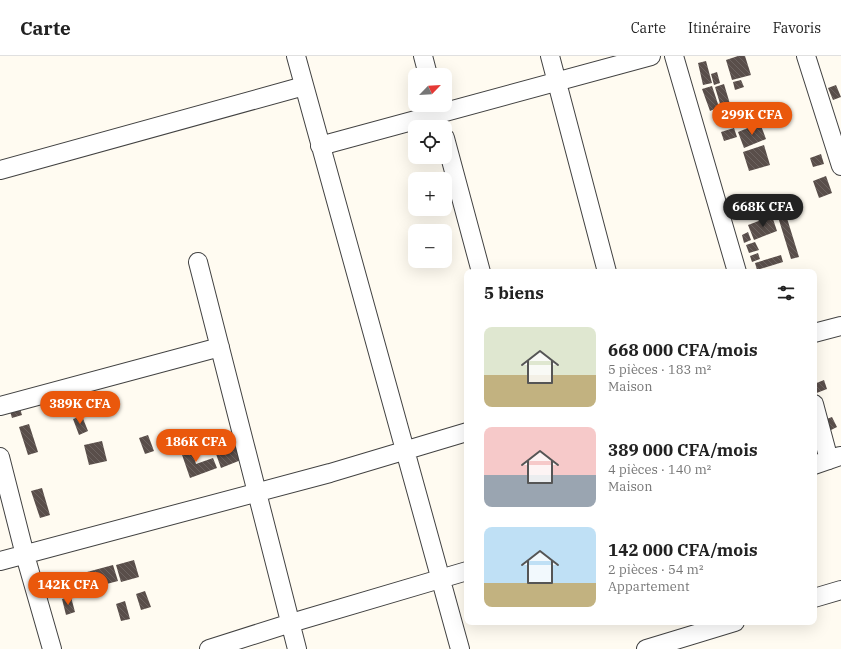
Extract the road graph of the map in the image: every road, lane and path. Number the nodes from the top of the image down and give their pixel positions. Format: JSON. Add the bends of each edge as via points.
{"nodes":[{"id":1,"x":296,"y":56,"type":"edge"},
{"id":2,"x":423,"y":56,"type":"edge"},
{"id":3,"x":550,"y":56,"type":"edge"},
{"id":4,"x":651,"y":56,"type":"edge"},
{"id":5,"x":674,"y":56,"type":"edge"},
{"id":6,"x":806,"y":56,"type":"edge"},
{"id":7,"x":426,"y":68,"type":"edge"},
{"id":8,"x":556,"y":83,"type":"junction"},
{"id":9,"x":304,"y":86,"type":"junction"},
{"id":10,"x":439,"y":115,"type":"edge"},
{"id":11,"x":320,"y":146,"type":"junction"},
{"id":12,"x":452,"y":164,"type":"edge"},
{"id":13,"x":841,"y":166,"type":"edge"},
{"id":14,"x":0,"y":170,"type":"edge"},
{"id":15,"x":198,"y":262,"type":"dead end"},
{"id":16,"x":480,"y":269,"type":"edge"},
{"id":17,"x":606,"y":269,"type":"edge"},
{"id":18,"x":736,"y":269,"type":"edge"},
{"id":19,"x":841,"y":326,"type":"edge"},
{"id":20,"x":817,"y":332,"type":"edge"},
{"id":21,"x":220,"y":348,"type":"junction"},
{"id":22,"x":0,"y":406,"type":"edge"},
{"id":23,"x":817,"y":416,"type":"edge"},
{"id":24,"x":464,"y":433,"type":"edge"},
{"id":25,"x":405,"y":450,"type":"junction"},
{"id":26,"x":0,"y":457,"type":"edge"},
{"id":27,"x":828,"y":460,"type":"edge"},
{"id":28,"x":257,"y":492,"type":"junction"},
{"id":29,"x":25,"y":555,"type":"junction"},
{"id":30,"x":0,"y":561,"type":"edge"},
{"id":31,"x":464,"y":572,"type":"edge"},
{"id":32,"x":440,"y":579,"type":"junction"},
{"id":33,"x":841,"y":590,"type":"edge"},
{"id":34,"x":817,"y":597,"type":"edge"},
{"id":35,"x":291,"y":622,"type":"junction"},
{"id":36,"x":726,"y":625,"type":"edge"},
{"id":37,"x":695,"y":635,"type":"edge"},
{"id":38,"x":52,"y":649,"type":"edge"},
{"id":39,"x":209,"y":649,"type":"edge"},
{"id":40,"x":297,"y":649,"type":"edge"},
{"id":41,"x":460,"y":649,"type":"edge"},
{"id":42,"x":646,"y":649,"type":"edge"}],
"edges":[{"from":1,"to":9,"type":"street"},
{"from":2,"to":7,"type":"street"},
{"from":3,"to":8,"type":"street"},
{"from":4,"to":8,"type":"street"},
{"from":5,"to":18,"type":"street"},
{"from":6,"to":13,"type":"street"},
{"from":8,"to":10,"type":"street"},
{"from":8,"to":17,"type":"street"},
{"from":9,"to":11,"type":"street"},
{"from":9,"to":14,"type":"street"},
{"from":10,"to":11,"type":"street"},
{"from":11,"to":25,"type":"street"},
{"from":12,"to":16,"type":"street"},
{"from":15,"to":21,"type":"street"},
{"from":19,"to":20,"type":"street"},
{"from":21,"to":22,"type":"street"},
{"from":21,"to":28,"type":"street"},
{"from":23,"to":27,"type":"street"},
{"from":24,"to":25,"type":"street"},
{"from":25,"to":28,"type":"street"},
{"from":25,"to":32,"type":"street"},
{"from":26,"to":29,"type":"street"},
{"from":28,"to":29,"type":"street"},
{"from":28,"to":35,"type":"street"},
{"from":29,"to":30,"type":"street"},
{"from":29,"to":38,"type":"street"},
{"from":31,"to":32,"type":"street"},
{"from":32,"to":35,"type":"street"},
{"from":32,"to":41,"type":"street"},
{"from":33,"to":34,"type":"street"},
{"from":35,"to":39,"type":"street"},
{"from":35,"to":40,"type":"street"},
{"from":36,"to":37,"type":"street"},
{"from":37,"to":42,"type":"street"}]}
